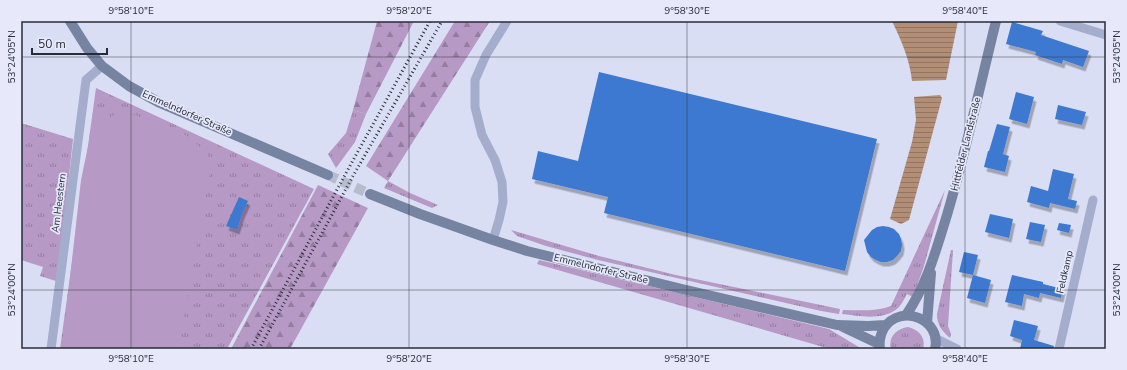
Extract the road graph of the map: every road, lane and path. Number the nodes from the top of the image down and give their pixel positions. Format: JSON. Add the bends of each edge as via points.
{"nodes":[{"id":1,"x":70,"y":21,"type":"edge"},
{"id":2,"x":507,"y":21,"type":"edge"},
{"id":3,"x":996,"y":21,"type":"edge"},
{"id":4,"x":1060,"y":21,"type":"edge"},
{"id":5,"x":1106,"y":36,"type":"edge"},
{"id":6,"x":102,"y":66,"type":"junction"},
{"id":7,"x":328,"y":175,"type":"tunnel mouth"},
{"id":8,"x":370,"y":194,"type":"tunnel mouth"},
{"id":9,"x":1093,"y":200,"type":"dead end"},
{"id":10,"x":493,"y":240,"type":"junction"},
{"id":11,"x":932,"y":266,"type":"junction"},
{"id":12,"x":906,"y":315,"type":"junction"},
{"id":13,"x":927,"y":323,"type":"junction"},
{"id":14,"x":837,"y":325,"type":"junction"},
{"id":15,"x":886,"y":325,"type":"junction"},
{"id":16,"x":935,"y":338,"type":"junction"},
{"id":17,"x":880,"y":347,"type":"edge"},
{"id":18,"x":52,"y":349,"type":"edge"},
{"id":19,"x":935,"y":349,"type":"edge"},
{"id":20,"x":957,"y":349,"type":"edge"},
{"id":21,"x":1058,"y":349,"type":"edge"}],
"edges":[{"from":1,"to":6,"type":"street","name":"Emmelndorfer Straße"},
{"from":2,"to":10,"type":"street","via":[[486,55],[475,80],[475,107],[482,135],[495,160],[502,182],[503,202]]},
{"from":3,"to":11,"type":"street","name":"Hittfelder Landstraße","via":[[956,183]]},
{"from":4,"to":5,"type":"street"},
{"from":6,"to":7,"type":"street","name":"Emmelndorfer Straße","via":[[129,86],[160,103]]},
{"from":6,"to":18,"type":"street","name":"Am Heestern","via":[[86,80]]},
{"from":8,"to":10,"type":"street","name":"Emmelndorfer Straße"},
{"from":9,"to":21,"type":"street","name":"Feldkamp"},
{"from":10,"to":14,"type":"street","name":"Emmelndorfer Straße","via":[[668,286]]},
{"from":11,"to":12,"type":"street","name":"Hittfelder Landstraße"},
{"from":11,"to":13,"type":"street","name":"Hittfelder Landstraße"},
{"from":12,"to":13,"type":"street"},
{"from":12,"to":15,"type":"street"},
{"from":13,"to":16,"type":"street"},
{"from":14,"to":15,"type":"street","name":"Emmelndorfer Straße"},
{"from":14,"to":17,"type":"street","name":"Emmelndorfer Straße"},
{"from":15,"to":17,"type":"street","via":[[880,337]]},
{"from":16,"to":19,"type":"street"},
{"from":16,"to":20,"type":"street"}]}
